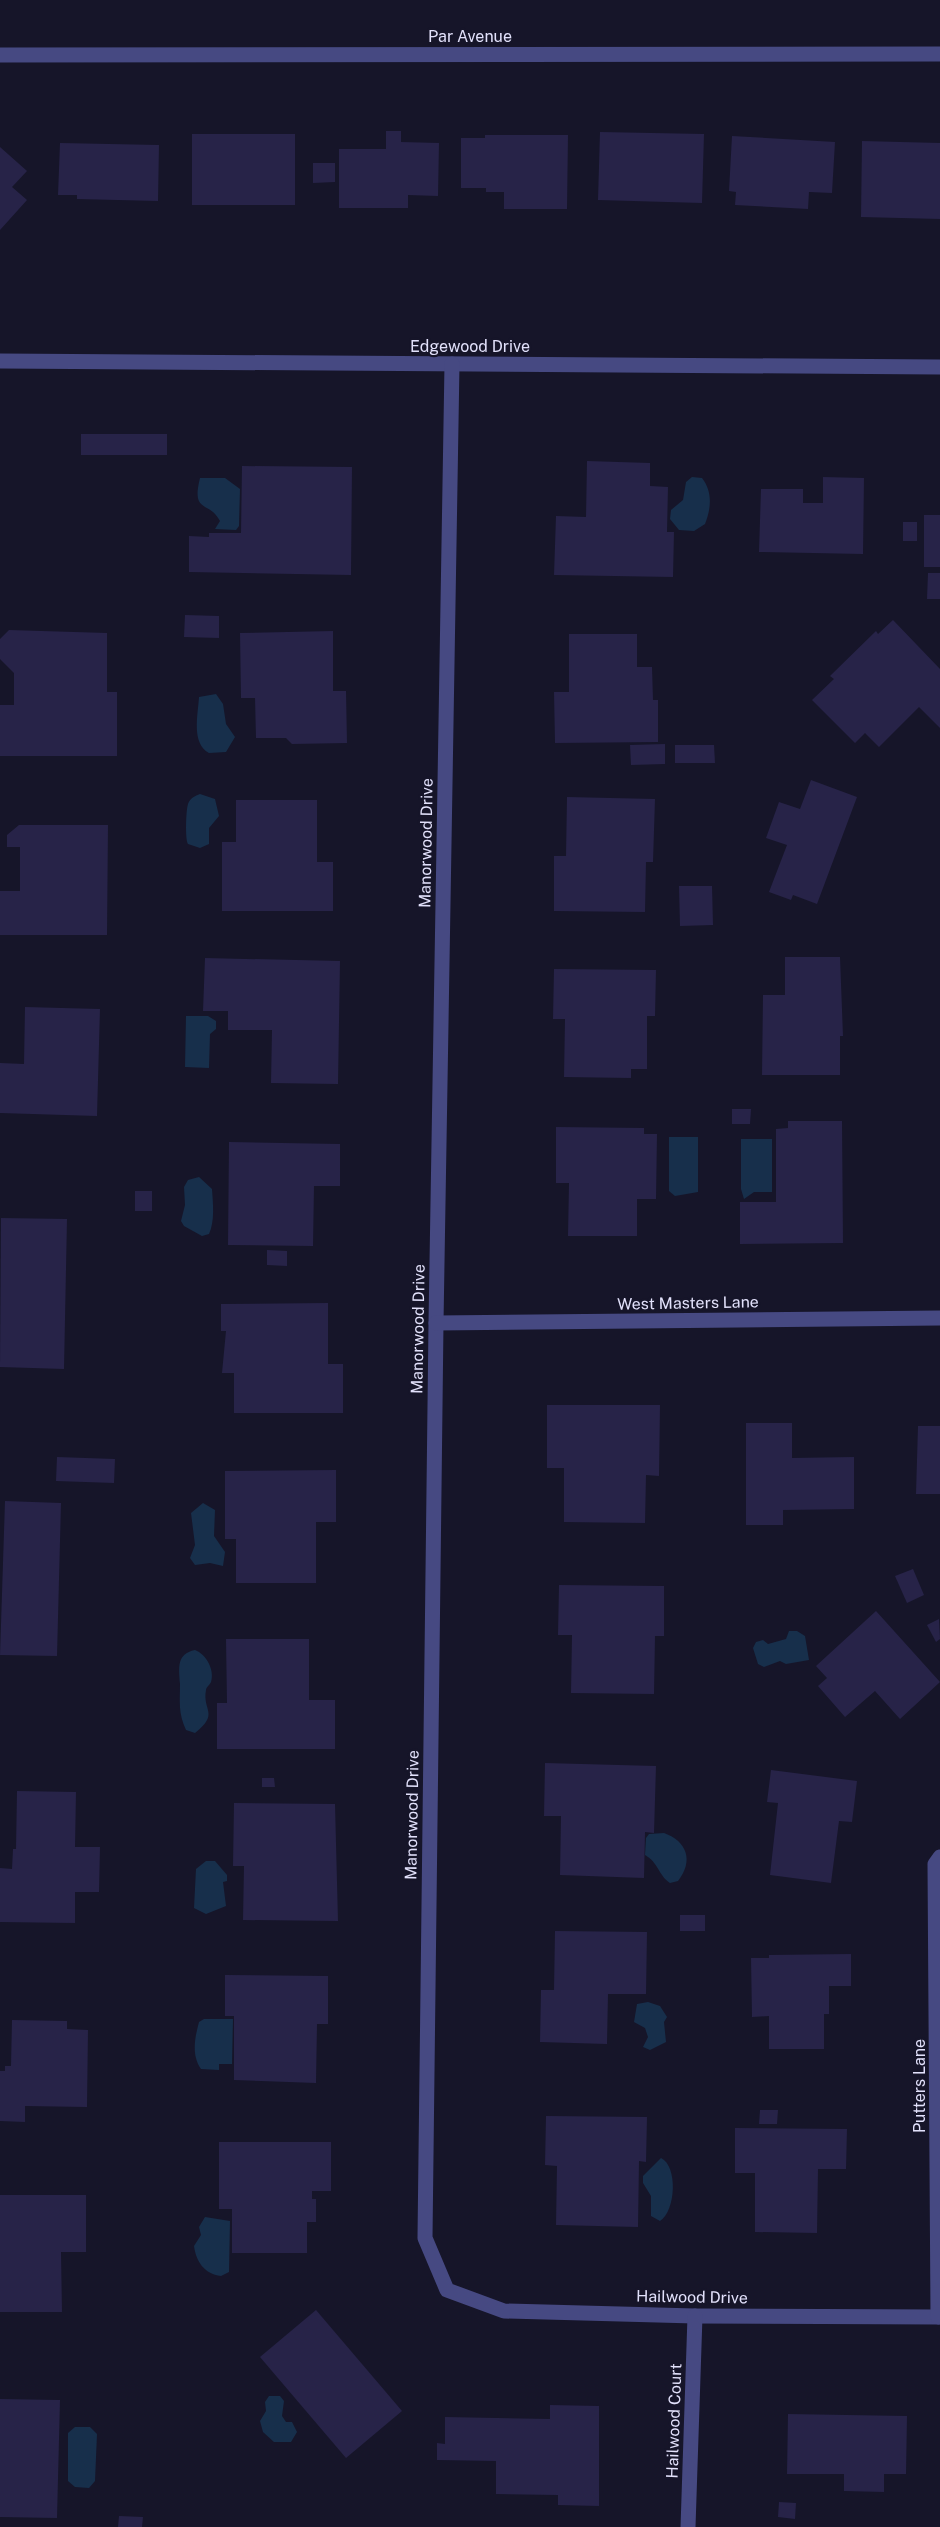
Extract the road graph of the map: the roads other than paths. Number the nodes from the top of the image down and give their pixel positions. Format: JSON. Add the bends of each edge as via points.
{"nodes":[{"id":1,"x":940,"y":54,"type":"edge"},
{"id":2,"x":0,"y":55,"type":"edge"},
{"id":3,"x":0,"y":361,"type":"edge"},
{"id":4,"x":452,"y":364,"type":"junction"},
{"id":5,"x":940,"y":367,"type":"edge"},
{"id":6,"x":940,"y":1318,"type":"edge"},
{"id":7,"x":436,"y":1323,"type":"junction"},
{"id":8,"x":940,"y":1857,"type":"edge"},
{"id":9,"x":447,"y":2290,"type":"joint"},
{"id":10,"x":695,"y":2316,"type":"junction"},
{"id":11,"x":939,"y":2317,"type":"edge"},
{"id":12,"x":688,"y":2527,"type":"edge"}],
"edges":[{"from":1,"to":2,"type":"street","name":"Par Avenue"},
{"from":3,"to":4,"type":"street","name":"Edgewood Drive"},
{"from":4,"to":5,"type":"street","name":"Edgewood Drive"},
{"from":4,"to":7,"type":"street","name":"Manorwood Drive"},
{"from":6,"to":7,"type":"street","name":"West Masters Lane"},
{"from":7,"to":9,"type":"street","name":"Manorwood Drive","via":[[425,2238]]},
{"from":8,"to":11,"type":"street","name":"Putters Lane","via":[[935,1864]]},
{"from":9,"to":10,"type":"street","name":"Hailwood Drive","via":[[504,2311]]},
{"from":10,"to":11,"type":"street","name":"Hailwood Drive"},
{"from":10,"to":12,"type":"street","name":"Hailwood Court"}]}
